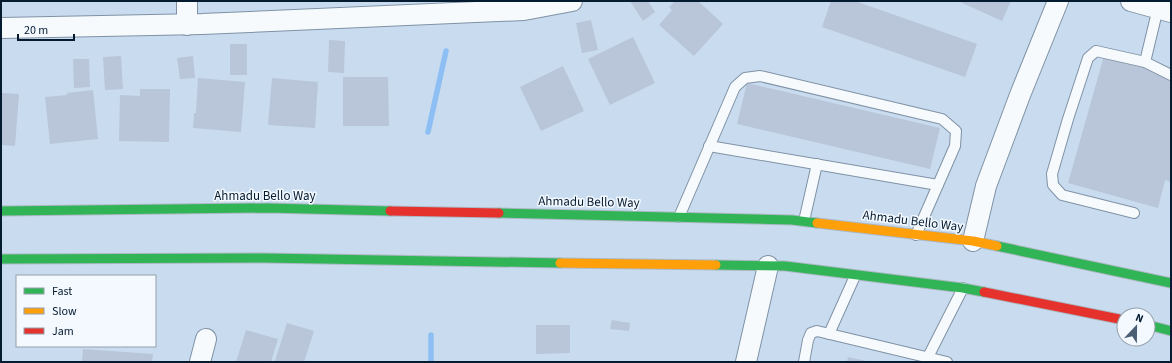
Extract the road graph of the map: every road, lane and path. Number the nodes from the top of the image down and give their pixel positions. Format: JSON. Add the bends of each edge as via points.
{"nodes":[{"id":1,"x":187,"y":1,"type":"edge"},
{"id":2,"x":572,"y":1,"type":"edge"},
{"id":3,"x":1058,"y":1,"type":"edge"},
{"id":4,"x":1131,"y":1,"type":"edge"},
{"id":5,"x":1164,"y":10,"type":"edge"},
{"id":6,"x":187,"y":25,"type":"junction"},
{"id":7,"x":1,"y":28,"type":"edge"},
{"id":8,"x":1145,"y":62,"type":"junction"},
{"id":9,"x":1171,"y":75,"type":"edge"},
{"id":10,"x":709,"y":146,"type":"junction"},
{"id":11,"x":817,"y":164,"type":"junction"},
{"id":12,"x":938,"y":185,"type":"junction"},
{"id":13,"x":1,"y":211,"type":"edge"},
{"id":14,"x":1134,"y":214,"type":"dead end"},
{"id":15,"x":679,"y":217,"type":"junction"},
{"id":16,"x":804,"y":221,"type":"junction"},
{"id":17,"x":916,"y":236,"type":"junction"},
{"id":18,"x":972,"y":241,"type":"junction"},
{"id":19,"x":1,"y":259,"type":"edge"},
{"id":20,"x":768,"y":266,"type":"junction"},
{"id":21,"x":855,"y":276,"type":"junction"},
{"id":22,"x":1171,"y":283,"type":"edge"},
{"id":23,"x":963,"y":288,"type":"junction"},
{"id":24,"x":1116,"y":318,"type":"edge"},
{"id":25,"x":1156,"y":327,"type":"edge"},
{"id":26,"x":1171,"y":331,"type":"edge"},
{"id":27,"x":829,"y":334,"type":"junction"},
{"id":28,"x":206,"y":339,"type":"dead end"},
{"id":29,"x":928,"y":357,"type":"junction"},
{"id":30,"x":200,"y":362,"type":"edge"},
{"id":31,"x":746,"y":362,"type":"edge"},
{"id":32,"x":804,"y":362,"type":"edge"},
{"id":33,"x":947,"y":362,"type":"edge"}],
"edges":[{"from":1,"to":6,"type":"street"},
{"from":2,"to":6,"type":"street","via":[[524,10]]},
{"from":3,"to":18,"type":"street","via":[[986,186]]},
{"from":4,"to":5,"type":"street"},
{"from":5,"to":8,"type":"lane"},
{"from":6,"to":7,"type":"street"},
{"from":8,"to":9,"type":"lane"},
{"from":8,"to":14,"type":"lane","via":[[1096,51],[1088,58],[1052,174],[1053,185],[1062,195]]},
{"from":10,"to":11,"type":"lane"},
{"from":10,"to":12,"type":"lane","via":[[735,87],[745,78],[760,76],[942,119],[956,131],[955,146]]},
{"from":10,"to":15,"type":"lane"},
{"from":11,"to":12,"type":"lane"},
{"from":11,"to":16,"type":"lane"},
{"from":12,"to":17,"type":"lane"},
{"from":13,"to":15,"type":"main road","name":"Ahmadu Bello Way","via":[[267,208]]},
{"from":15,"to":16,"type":"main road","name":"Ahmadu Bello Way"},
{"from":16,"to":17,"type":"main road","name":"Ahmadu Bello Way"},
{"from":17,"to":18,"type":"main road","name":"Ahmadu Bello Way"},
{"from":18,"to":22,"type":"main road","name":"Ahmadu Bello Way"},
{"from":19,"to":20,"type":"main road","via":[[264,258]]},
{"from":20,"to":21,"type":"main road","via":[[786,266]]},
{"from":20,"to":31,"type":"street"},
{"from":21,"to":23,"type":"main road"},
{"from":21,"to":27,"type":"lane"},
{"from":23,"to":24,"type":"main road"},
{"from":23,"to":29,"type":"lane"},
{"from":25,"to":26,"type":"main road"},
{"from":27,"to":29,"type":"lane"},
{"from":27,"to":32,"type":"lane","via":[[817,331],[811,333]]},
{"from":28,"to":30,"type":"street"},
{"from":29,"to":33,"type":"lane"}]}
